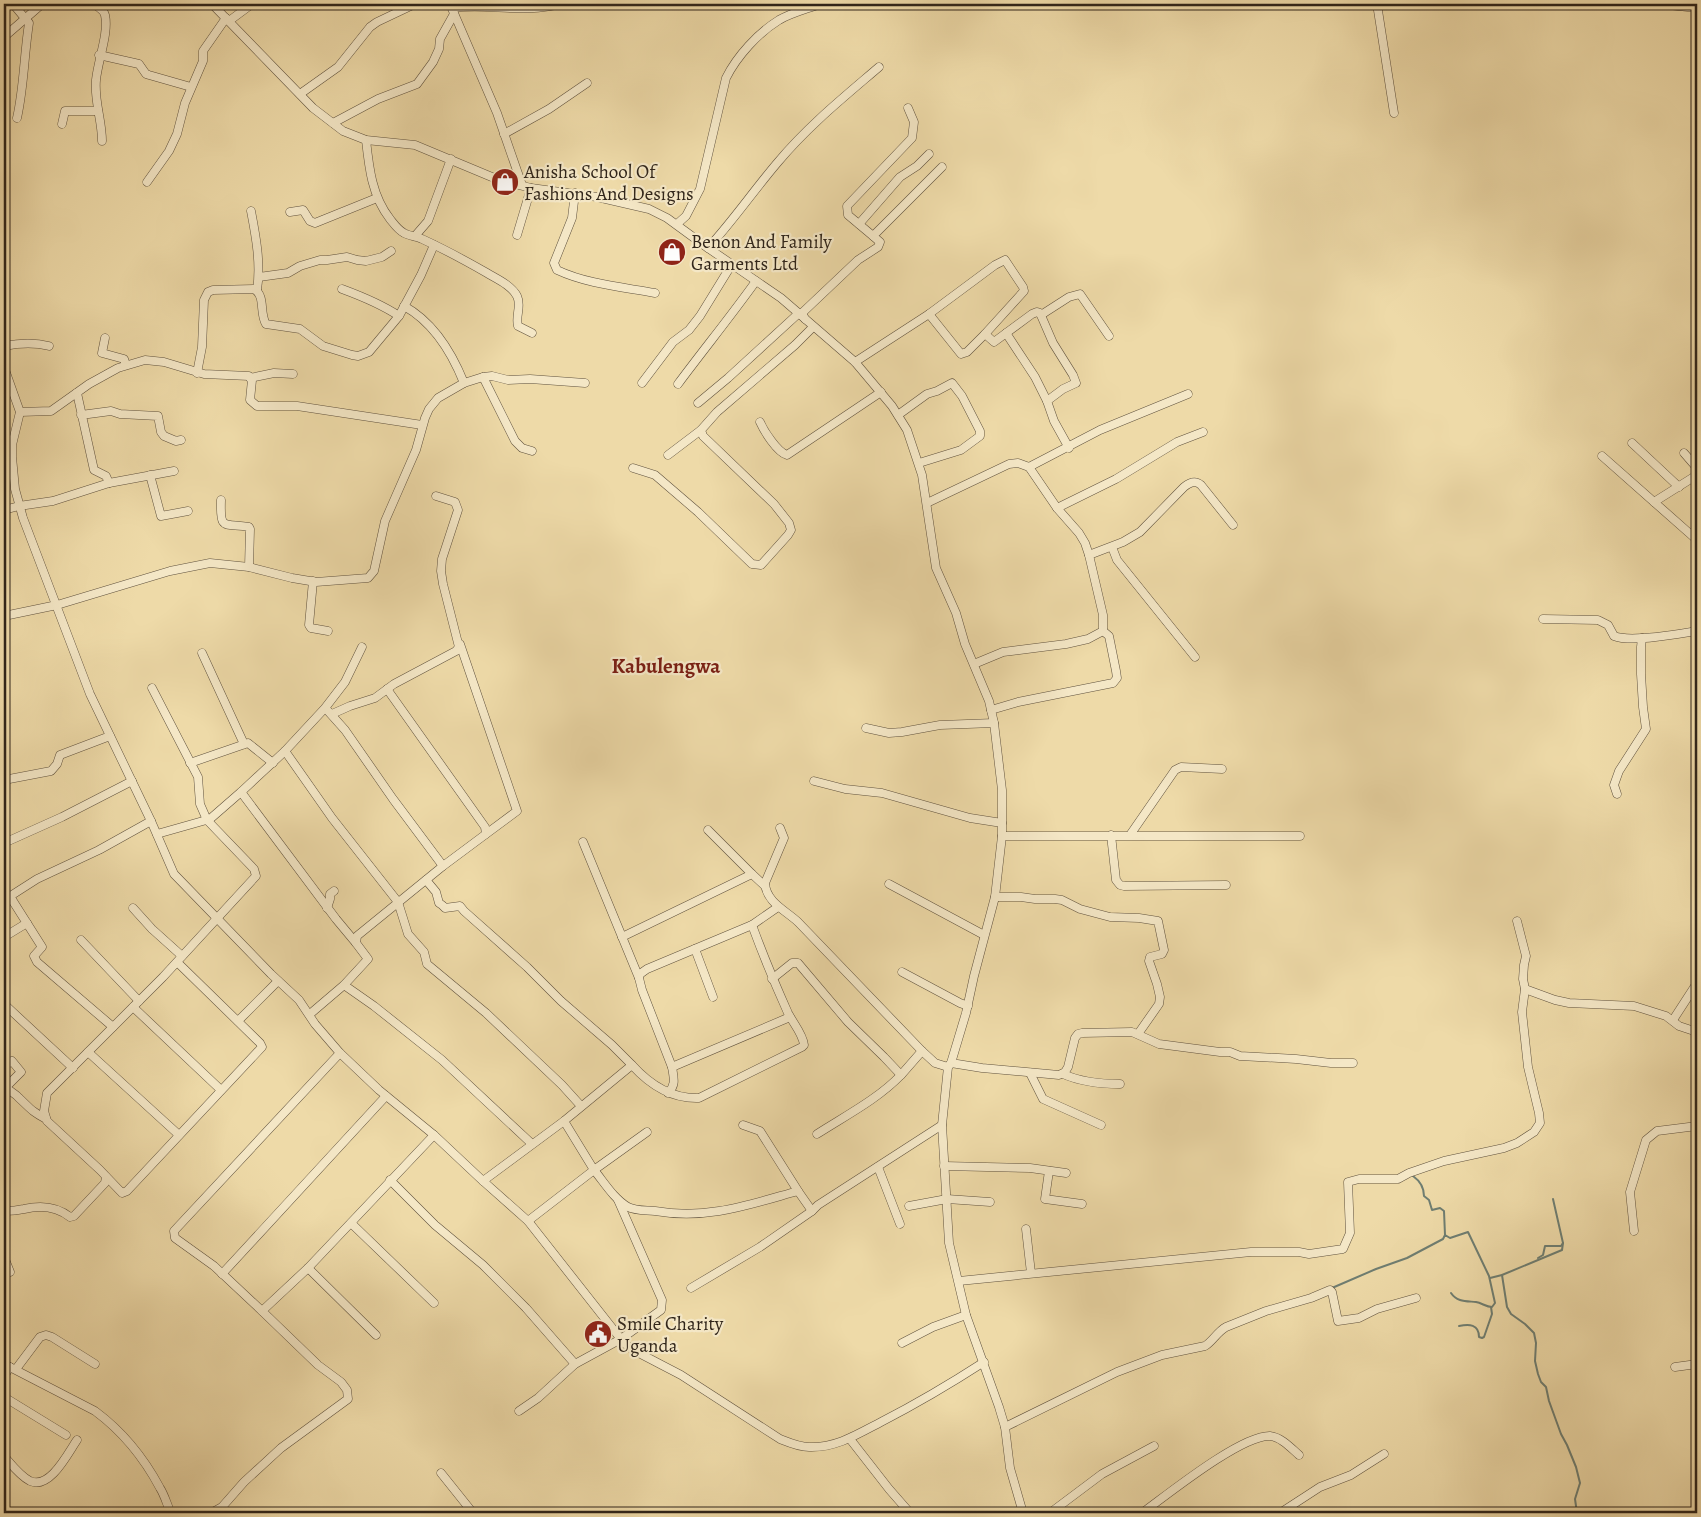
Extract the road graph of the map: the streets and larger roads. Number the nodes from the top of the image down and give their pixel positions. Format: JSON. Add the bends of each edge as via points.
{"nodes":[{"id":1,"x":13,"y":4,"type":"edge"},
{"id":2,"x":42,"y":4,"type":"edge"},
{"id":3,"x":94,"y":4,"type":"edge"},
{"id":4,"x":212,"y":4,"type":"edge"},
{"id":5,"x":252,"y":4,"type":"edge"},
{"id":6,"x":415,"y":4,"type":"edge"},
{"id":7,"x":560,"y":4,"type":"edge"},
{"id":8,"x":820,"y":4,"type":"edge"},
{"id":9,"x":1377,"y":4,"type":"edge"},
{"id":10,"x":1659,"y":4,"type":"edge"},
{"id":11,"x":1697,"y":8,"type":"edge"},
{"id":12,"x":452,"y":9,"type":"edge"},
{"id":13,"x":26,"y":17,"type":"junction"},
{"id":14,"x":228,"y":20,"type":"junction"},
{"id":15,"x":4,"y":37,"type":"edge"},
{"id":16,"x":100,"y":55,"type":"junction"},
{"id":17,"x":879,"y":67,"type":"dead end"},
{"id":18,"x":587,"y":83,"type":"dead end"},
{"id":19,"x":191,"y":87,"type":"junction"},
{"id":20,"x":300,"y":94,"type":"junction"},
{"id":21,"x":908,"y":108,"type":"dead end"},
{"id":22,"x":98,"y":111,"type":"junction"},
{"id":23,"x":1394,"y":113,"type":"dead end"},
{"id":24,"x":17,"y":118,"type":"dead end"},
{"id":25,"x":333,"y":123,"type":"junction"},
{"id":26,"x":62,"y":124,"type":"dead end"},
{"id":27,"x":504,"y":134,"type":"junction"},
{"id":28,"x":366,"y":140,"type":"junction"},
{"id":29,"x":102,"y":141,"type":"dead end"},
{"id":30,"x":929,"y":154,"type":"dead end"},
{"id":31,"x":451,"y":159,"type":"junction"},
{"id":32,"x":942,"y":167,"type":"dead end"},
{"id":33,"x":147,"y":182,"type":"dead end"},
{"id":34,"x":522,"y":185,"type":"junction"},
{"id":35,"x":531,"y":188,"type":"junction"},
{"id":36,"x":575,"y":193,"type":"junction"},
{"id":37,"x":377,"y":198,"type":"junction"},
{"id":38,"x":251,"y":210,"type":"dead end"},
{"id":39,"x":290,"y":212,"type":"dead end"},
{"id":40,"x":677,"y":224,"type":"junction"},
{"id":41,"x":859,"y":224,"type":"junction"},
{"id":42,"x":517,"y":235,"type":"dead end"},
{"id":43,"x":415,"y":236,"type":"junction"},
{"id":44,"x":873,"y":236,"type":"junction"},
{"id":45,"x":434,"y":245,"type":"junction"},
{"id":46,"x":708,"y":248,"type":"junction"},
{"id":47,"x":391,"y":251,"type":"dead end"},
{"id":48,"x":732,"y":264,"type":"junction"},
{"id":49,"x":259,"y":277,"type":"junction"},
{"id":50,"x":756,"y":281,"type":"junction"},
{"id":51,"x":257,"y":290,"type":"junction"},
{"id":52,"x":342,"y":290,"type":"dead end"},
{"id":53,"x":655,"y":293,"type":"dead end"},
{"id":54,"x":404,"y":306,"type":"junction"},
{"id":55,"x":798,"y":313,"type":"junction"},
{"id":56,"x":929,"y":314,"type":"junction"},
{"id":57,"x":1041,"y":315,"type":"junction"},
{"id":58,"x":398,"y":316,"type":"junction"},
{"id":59,"x":805,"y":319,"type":"junction"},
{"id":60,"x":813,"y":327,"type":"junction"},
{"id":61,"x":532,"y":333,"type":"dead end"},
{"id":62,"x":1006,"y":333,"type":"junction"},
{"id":63,"x":985,"y":334,"type":"junction"},
{"id":64,"x":1108,"y":336,"type":"dead end"},
{"id":65,"x":105,"y":338,"type":"dead end"},
{"id":66,"x":4,"y":346,"type":"edge"},
{"id":67,"x":49,"y":346,"type":"dead end"},
{"id":68,"x":855,"y":362,"type":"junction"},
{"id":69,"x":126,"y":364,"type":"junction"},
{"id":70,"x":4,"y":367,"type":"edge"},
{"id":71,"x":197,"y":373,"type":"junction"},
{"id":72,"x":293,"y":374,"type":"dead end"},
{"id":73,"x":483,"y":377,"type":"junction"},
{"id":74,"x":250,"y":378,"type":"junction"},
{"id":75,"x":464,"y":383,"type":"junction"},
{"id":76,"x":585,"y":383,"type":"dead end"},
{"id":77,"x":642,"y":384,"type":"dead end"},
{"id":78,"x":678,"y":384,"type":"dead end"},
{"id":79,"x":881,"y":392,"type":"junction"},
{"id":80,"x":77,"y":393,"type":"junction"},
{"id":81,"x":1188,"y":394,"type":"dead end"},
{"id":82,"x":1047,"y":400,"type":"junction"},
{"id":83,"x":698,"y":403,"type":"dead end"},
{"id":84,"x":20,"y":412,"type":"junction"},
{"id":85,"x":81,"y":415,"type":"junction"},
{"id":86,"x":898,"y":415,"type":"junction"},
{"id":87,"x":760,"y":422,"type":"dead end"},
{"id":88,"x":422,"y":425,"type":"junction"},
{"id":89,"x":702,"y":430,"type":"junction"},
{"id":90,"x":1203,"y":432,"type":"dead end"},
{"id":91,"x":181,"y":440,"type":"dead end"},
{"id":92,"x":1632,"y":444,"type":"dead end"},
{"id":93,"x":1069,"y":448,"type":"junction"},
{"id":94,"x":532,"y":451,"type":"dead end"},
{"id":95,"x":1684,"y":452,"type":"dead end"},
{"id":96,"x":668,"y":455,"type":"dead end"},
{"id":97,"x":1602,"y":456,"type":"dead end"},
{"id":98,"x":8,"y":457,"type":"edge"},
{"id":99,"x":919,"y":462,"type":"junction"},
{"id":100,"x":1029,"y":467,"type":"junction"},
{"id":101,"x":633,"y":468,"type":"dead end"},
{"id":102,"x":1697,"y":468,"type":"edge"},
{"id":103,"x":174,"y":471,"type":"dead end"},
{"id":104,"x":150,"y":475,"type":"junction"},
{"id":105,"x":1697,"y":475,"type":"edge"},
{"id":106,"x":110,"y":483,"type":"junction"},
{"id":107,"x":1678,"y":487,"type":"junction"},
{"id":108,"x":436,"y":496,"type":"dead end"},
{"id":109,"x":221,"y":500,"type":"dead end"},
{"id":110,"x":1654,"y":502,"type":"junction"},
{"id":111,"x":927,"y":503,"type":"junction"},
{"id":112,"x":19,"y":506,"type":"junction"},
{"id":113,"x":1057,"y":508,"type":"junction"},
{"id":114,"x":4,"y":510,"type":"edge"},
{"id":115,"x":188,"y":511,"type":"dead end"},
{"id":116,"x":1233,"y":525,"type":"dead end"},
{"id":117,"x":1697,"y":540,"type":"edge"},
{"id":118,"x":1112,"y":547,"type":"junction"},
{"id":119,"x":1089,"y":555,"type":"junction"},
{"id":120,"x":250,"y":566,"type":"junction"},
{"id":121,"x":313,"y":582,"type":"junction"},
{"id":122,"x":57,"y":605,"type":"junction"},
{"id":123,"x":4,"y":616,"type":"edge"},
{"id":124,"x":1543,"y":619,"type":"dead end"},
{"id":125,"x":328,"y":631,"type":"dead end"},
{"id":126,"x":1104,"y":631,"type":"junction"},
{"id":127,"x":1697,"y":631,"type":"edge"},
{"id":128,"x":1642,"y":638,"type":"junction"},
{"id":129,"x":460,"y":644,"type":"junction"},
{"id":130,"x":362,"y":647,"type":"dead end"},
{"id":131,"x":202,"y":653,"type":"dead end"},
{"id":132,"x":1195,"y":657,"type":"dead end"},
{"id":133,"x":974,"y":664,"type":"junction"},
{"id":134,"x":152,"y":688,"type":"dead end"},
{"id":135,"x":387,"y":689,"type":"junction"},
{"id":136,"x":325,"y":708,"type":"junction"},
{"id":137,"x":991,"y":710,"type":"junction"},
{"id":138,"x":332,"y":714,"type":"junction"},
{"id":139,"x":994,"y":723,"type":"junction"},
{"id":140,"x":866,"y":728,"type":"dead end"},
{"id":141,"x":110,"y":736,"type":"junction"},
{"id":142,"x":244,"y":744,"type":"junction"},
{"id":143,"x":286,"y":751,"type":"junction"},
{"id":144,"x":190,"y":763,"type":"junction"},
{"id":145,"x":273,"y":763,"type":"junction"},
{"id":146,"x":1222,"y":769,"type":"dead end"},
{"id":147,"x":4,"y":780,"type":"edge"},
{"id":148,"x":132,"y":781,"type":"junction"},
{"id":149,"x":814,"y":781,"type":"dead end"},
{"id":150,"x":242,"y":792,"type":"junction"},
{"id":151,"x":1617,"y":794,"type":"dead end"},
{"id":152,"x":207,"y":820,"type":"junction"},
{"id":153,"x":151,"y":821,"type":"junction"},
{"id":154,"x":1002,"y":824,"type":"junction"},
{"id":155,"x":780,"y":828,"type":"dead end"},
{"id":156,"x":708,"y":830,"type":"dead end"},
{"id":157,"x":157,"y":834,"type":"junction"},
{"id":158,"x":486,"y":834,"type":"junction"},
{"id":159,"x":1111,"y":835,"type":"junction"},
{"id":160,"x":1130,"y":835,"type":"junction"},
{"id":161,"x":1002,"y":836,"type":"junction"},
{"id":162,"x":1300,"y":836,"type":"dead end"},
{"id":163,"x":583,"y":842,"type":"dead end"},
{"id":164,"x":4,"y":843,"type":"edge"},
{"id":165,"x":443,"y":866,"type":"junction"},
{"id":166,"x":752,"y":874,"type":"junction"},
{"id":167,"x":426,"y":880,"type":"junction"},
{"id":168,"x":889,"y":884,"type":"dead end"},
{"id":169,"x":1226,"y":885,"type":"dead end"},
{"id":170,"x":765,"y":886,"type":"junction"},
{"id":171,"x":334,"y":891,"type":"dead end"},
{"id":172,"x":995,"y":897,"type":"junction"},
{"id":173,"x":398,"y":902,"type":"junction"},
{"id":174,"x":778,"y":907,"type":"junction"},
{"id":175,"x":133,"y":908,"type":"dead end"},
{"id":176,"x":327,"y":908,"type":"junction"},
{"id":177,"x":218,"y":919,"type":"junction"},
{"id":178,"x":1517,"y":921,"type":"dead end"},
{"id":179,"x":27,"y":923,"type":"junction"},
{"id":180,"x":752,"y":925,"type":"junction"},
{"id":181,"x":984,"y":935,"type":"junction"},
{"id":182,"x":4,"y":937,"type":"edge"},
{"id":183,"x":622,"y":937,"type":"junction"},
{"id":184,"x":81,"y":940,"type":"dead end"},
{"id":185,"x":356,"y":943,"type":"junction"},
{"id":186,"x":695,"y":949,"type":"junction"},
{"id":187,"x":180,"y":959,"type":"junction"},
{"id":188,"x":902,"y":972,"type":"dead end"},
{"id":189,"x":639,"y":978,"type":"junction"},
{"id":190,"x":772,"y":979,"type":"junction"},
{"id":191,"x":278,"y":981,"type":"junction"},
{"id":192,"x":1697,"y":983,"type":"edge"},
{"id":193,"x":344,"y":985,"type":"junction"},
{"id":194,"x":1525,"y":989,"type":"junction"},
{"id":195,"x":713,"y":997,"type":"dead end"},
{"id":196,"x":4,"y":1004,"type":"edge"},
{"id":197,"x":136,"y":1004,"type":"junction"},
{"id":198,"x":968,"y":1006,"type":"junction"},
{"id":199,"x":310,"y":1014,"type":"junction"},
{"id":200,"x":790,"y":1017,"type":"junction"},
{"id":201,"x":1673,"y":1020,"type":"junction"},
{"id":202,"x":238,"y":1021,"type":"junction"},
{"id":203,"x":113,"y":1027,"type":"junction"},
{"id":204,"x":1697,"y":1030,"type":"edge"},
{"id":205,"x":1138,"y":1034,"type":"junction"},
{"id":206,"x":922,"y":1051,"type":"junction"},
{"id":207,"x":88,"y":1052,"type":"junction"},
{"id":208,"x":340,"y":1053,"type":"junction"},
{"id":209,"x":1353,"y":1062,"type":"dead end"},
{"id":210,"x":632,"y":1065,"type":"junction"},
{"id":211,"x":950,"y":1065,"type":"junction"},
{"id":212,"x":4,"y":1066,"type":"edge"},
{"id":213,"x":672,"y":1067,"type":"junction"},
{"id":214,"x":73,"y":1068,"type":"junction"},
{"id":215,"x":1030,"y":1073,"type":"junction"},
{"id":216,"x":1062,"y":1074,"type":"junction"},
{"id":217,"x":901,"y":1075,"type":"junction"},
{"id":218,"x":1120,"y":1084,"type":"dead end"},
{"id":219,"x":221,"y":1090,"type":"junction"},
{"id":220,"x":668,"y":1094,"type":"junction"},
{"id":221,"x":386,"y":1096,"type":"junction"},
{"id":222,"x":581,"y":1106,"type":"junction"},
{"id":223,"x":46,"y":1119,"type":"junction"},
{"id":224,"x":564,"y":1121,"type":"junction"},
{"id":225,"x":743,"y":1125,"type":"dead end"},
{"id":226,"x":942,"y":1125,"type":"junction"},
{"id":227,"x":1101,"y":1125,"type":"dead end"},
{"id":228,"x":1697,"y":1126,"type":"edge"},
{"id":229,"x":647,"y":1132,"type":"dead end"},
{"id":230,"x":817,"y":1134,"type":"dead end"},
{"id":231,"x":179,"y":1135,"type":"junction"},
{"id":232,"x":434,"y":1135,"type":"junction"},
{"id":233,"x":532,"y":1144,"type":"junction"},
{"id":234,"x":944,"y":1166,"type":"junction"},
{"id":235,"x":878,"y":1167,"type":"junction"},
{"id":236,"x":594,"y":1170,"type":"junction"},
{"id":237,"x":1049,"y":1171,"type":"junction"},
{"id":238,"x":1066,"y":1173,"type":"dead end"},
{"id":239,"x":106,"y":1177,"type":"junction"},
{"id":240,"x":390,"y":1180,"type":"junction"},
{"id":241,"x":483,"y":1181,"type":"junction"},
{"id":242,"x":798,"y":1191,"type":"junction"},
{"id":243,"x":618,"y":1199,"type":"junction"},
{"id":244,"x":948,"y":1200,"type":"junction"},
{"id":245,"x":990,"y":1202,"type":"dead end"},
{"id":246,"x":1082,"y":1204,"type":"dead end"},
{"id":247,"x":909,"y":1206,"type":"dead end"},
{"id":248,"x":4,"y":1210,"type":"edge"},
{"id":249,"x":812,"y":1211,"type":"junction"},
{"id":250,"x":528,"y":1221,"type":"junction"},
{"id":251,"x":351,"y":1223,"type":"junction"},
{"id":252,"x":900,"y":1224,"type":"dead end"},
{"id":253,"x":1026,"y":1229,"type":"dead end"},
{"id":254,"x":1634,"y":1231,"type":"dead end"},
{"id":255,"x":4,"y":1257,"type":"edge"},
{"id":256,"x":308,"y":1268,"type":"junction"},
{"id":257,"x":10,"y":1272,"type":"dead end"},
{"id":258,"x":1031,"y":1273,"type":"junction"},
{"id":259,"x":222,"y":1274,"type":"junction"},
{"id":260,"x":959,"y":1281,"type":"junction"},
{"id":261,"x":691,"y":1288,"type":"dead end"},
{"id":262,"x":1416,"y":1298,"type":"dead end"},
{"id":263,"x":434,"y":1303,"type":"dead end"},
{"id":264,"x":262,"y":1311,"type":"junction"},
{"id":265,"x":966,"y":1315,"type":"junction"},
{"id":266,"x":376,"y":1334,"type":"dead end"},
{"id":267,"x":621,"y":1339,"type":"junction"},
{"id":268,"x":902,"y":1343,"type":"dead end"},
{"id":269,"x":984,"y":1362,"type":"junction"},
{"id":270,"x":95,"y":1364,"type":"dead end"},
{"id":271,"x":575,"y":1364,"type":"junction"},
{"id":272,"x":1697,"y":1364,"type":"edge"},
{"id":273,"x":10,"y":1367,"type":"edge"},
{"id":274,"x":1675,"y":1367,"type":"dead end"},
{"id":275,"x":4,"y":1376,"type":"edge"},
{"id":276,"x":4,"y":1397,"type":"edge"},
{"id":277,"x":519,"y":1411,"type":"dead end"},
{"id":278,"x":1005,"y":1427,"type":"junction"},
{"id":279,"x":66,"y":1435,"type":"dead end"},
{"id":280,"x":850,"y":1439,"type":"junction"},
{"id":281,"x":77,"y":1440,"type":"dead end"},
{"id":282,"x":1154,"y":1446,"type":"dead end"},
{"id":283,"x":1384,"y":1454,"type":"dead end"},
{"id":284,"x":1299,"y":1455,"type":"dead end"},
{"id":285,"x":4,"y":1456,"type":"edge"},
{"id":286,"x":441,"y":1473,"type":"dead end"},
{"id":287,"x":171,"y":1513,"type":"edge"},
{"id":288,"x":211,"y":1513,"type":"edge"},
{"id":289,"x":473,"y":1513,"type":"edge"},
{"id":290,"x":910,"y":1513,"type":"edge"},
{"id":291,"x":1023,"y":1513,"type":"edge"},
{"id":292,"x":1050,"y":1513,"type":"edge"},
{"id":293,"x":1142,"y":1513,"type":"edge"},
{"id":294,"x":1280,"y":1513,"type":"edge"}],
"edges":[{"from":1,"to":13,"type":"street"},
{"from":2,"to":13,"type":"street"},
{"from":3,"to":16,"type":"street","via":[[105,14]]},
{"from":4,"to":14,"type":"street"},
{"from":5,"to":14,"type":"street"},
{"from":6,"to":20,"type":"street","via":[[376,22],[338,67]]},
{"from":7,"to":12,"type":"street","via":[[541,9],[476,6]]},
{"from":8,"to":40,"type":"street","via":[[780,19],[764,32],[730,71],[700,189],[686,216]]},
{"from":9,"to":23,"type":"street"},
{"from":10,"to":11,"type":"street"},
{"from":12,"to":25,"type":"street","via":[[433,62],[416,84],[378,99]]},
{"from":12,"to":27,"type":"street"},
{"from":13,"to":15,"type":"street"},
{"from":13,"to":24,"type":"street","via":[[29,23]]},
{"from":14,"to":19,"type":"street","via":[[203,51],[203,61]]},
{"from":14,"to":20,"type":"street"},
{"from":16,"to":19,"type":"street","via":[[139,64],[146,74]]},
{"from":16,"to":22,"type":"street","via":[[96,80]]},
{"from":17,"to":46,"type":"street","via":[[803,134]]},
{"from":18,"to":27,"type":"street"},
{"from":19,"to":33,"type":"street","via":[[170,151]]},
{"from":20,"to":25,"type":"street"},
{"from":21,"to":41,"type":"street","via":[[914,122],[912,138],[847,206],[848,215]]},
{"from":22,"to":26,"type":"street","via":[[65,111]]},
{"from":22,"to":29,"type":"street"},
{"from":25,"to":28,"type":"street","via":[[343,131]]},
{"from":27,"to":34,"type":"street"},
{"from":28,"to":31,"type":"street","via":[[415,144]]},
{"from":28,"to":37,"type":"street"},
{"from":30,"to":41,"type":"street","via":[[900,177]]},
{"from":31,"to":34,"type":"street","via":[[499,180]]},
{"from":31,"to":43,"type":"street","via":[[428,221]]},
{"from":32,"to":44,"type":"street"},
{"from":34,"to":35,"type":"street"},
{"from":35,"to":36,"type":"street"},
{"from":35,"to":42,"type":"street"},
{"from":36,"to":40,"type":"street","via":[[648,209]]},
{"from":36,"to":53,"type":"street","via":[[572,218],[554,263],[557,270],[572,277]]},
{"from":37,"to":39,"type":"street","via":[[315,223],[303,210]]},
{"from":37,"to":43,"type":"street","via":[[398,229]]},
{"from":38,"to":49,"type":"street"},
{"from":40,"to":46,"type":"street"},
{"from":41,"to":44,"type":"street"},
{"from":43,"to":45,"type":"street"},
{"from":44,"to":59,"type":"street","via":[[880,245],[858,260],[802,313]]},
{"from":45,"to":54,"type":"street"},
{"from":45,"to":61,"type":"street","via":[[510,287],[520,303],[518,326]]},
{"from":46,"to":48,"type":"street"},
{"from":47,"to":49,"type":"street","via":[[382,258],[320,260],[288,273]]},
{"from":48,"to":50,"type":"street"},
{"from":48,"to":77,"type":"street","via":[[694,323],[673,342]]},
{"from":49,"to":51,"type":"street"},
{"from":50,"to":55,"type":"street"},
{"from":50,"to":78,"type":"street"},
{"from":51,"to":58,"type":"street","via":[[266,324],[300,329],[323,346],[352,355],[369,352]]},
{"from":51,"to":71,"type":"street","via":[[213,290],[206,296]]},
{"from":52,"to":58,"type":"street","via":[[359,295]]},
{"from":54,"to":58,"type":"street"},
{"from":54,"to":75,"type":"street","via":[[416,313],[443,343]]},
{"from":55,"to":59,"type":"street"},
{"from":55,"to":83,"type":"street"},
{"from":56,"to":63,"type":"street","via":[[961,354]]},
{"from":56,"to":63,"type":"street","via":[[1005,260],[1024,292]]},
{"from":56,"to":68,"type":"street"},
{"from":57,"to":62,"type":"street","via":[[1038,312],[1032,314]]},
{"from":57,"to":64,"type":"street","via":[[1068,296],[1080,294]]},
{"from":57,"to":82,"type":"street","via":[[1076,383]]},
{"from":59,"to":60,"type":"street"},
{"from":60,"to":68,"type":"street"},
{"from":60,"to":89,"type":"street","via":[[717,412]]},
{"from":62,"to":63,"type":"street","via":[[994,342]]},
{"from":62,"to":82,"type":"street"},
{"from":65,"to":69,"type":"street","via":[[102,353],[124,359]]},
{"from":66,"to":67,"type":"street","via":[[28,343]]},
{"from":68,"to":79,"type":"street"},
{"from":69,"to":71,"type":"street","via":[[155,361]]},
{"from":69,"to":80,"type":"street"},
{"from":70,"to":84,"type":"street"},
{"from":71,"to":74,"type":"street"},
{"from":72,"to":74,"type":"street","via":[[274,373]]},
{"from":73,"to":75,"type":"street"},
{"from":73,"to":76,"type":"street"},
{"from":73,"to":94,"type":"street","via":[[515,441]]},
{"from":74,"to":88,"type":"street","via":[[250,400],[257,406],[298,406]]},
{"from":75,"to":88,"type":"street","via":[[438,398]]},
{"from":79,"to":86,"type":"street"},
{"from":79,"to":87,"type":"street","via":[[787,455],[782,453]]},
{"from":80,"to":84,"type":"street","via":[[48,412]]},
{"from":80,"to":85,"type":"street"},
{"from":81,"to":93,"type":"street","via":[[1100,430]]},
{"from":82,"to":93,"type":"street"},
{"from":84,"to":98,"type":"street"},
{"from":85,"to":91,"type":"street","via":[[111,411],[158,416],[164,436]]},
{"from":85,"to":106,"type":"street","via":[[94,470],[106,476]]},
{"from":86,"to":99,"type":"street"},
{"from":86,"to":99,"type":"street","via":[[927,394],[952,383],[980,431],[980,436],[961,450]]},
{"from":88,"to":121,"type":"street","via":[[416,450],[385,521],[372,575],[362,579]]},
{"from":89,"to":96,"type":"street"},
{"from":89,"to":101,"type":"street","via":[[708,442],[789,522],[791,530],[788,535],[761,565],[752,564],[655,475]]},
{"from":90,"to":113,"type":"street","via":[[1177,442],[1116,479]]},
{"from":92,"to":107,"type":"street"},
{"from":93,"to":100,"type":"street"},
{"from":95,"to":102,"type":"street"},
{"from":97,"to":110,"type":"street"},
{"from":98,"to":112,"type":"street"},
{"from":99,"to":111,"type":"street"},
{"from":100,"to":111,"type":"street","via":[[1018,462],[1009,464]]},
{"from":100,"to":113,"type":"street"},
{"from":103,"to":104,"type":"street"},
{"from":104,"to":106,"type":"street"},
{"from":104,"to":115,"type":"street","via":[[161,516]]},
{"from":105,"to":107,"type":"street"},
{"from":106,"to":112,"type":"street","via":[[53,501]]},
{"from":107,"to":110,"type":"street"},
{"from":108,"to":129,"type":"street","via":[[455,502],[458,510],[441,570]]},
{"from":109,"to":120,"type":"street","via":[[221,516],[225,524],[250,529]]},
{"from":110,"to":117,"type":"street"},
{"from":111,"to":133,"type":"street","via":[[936,568]]},
{"from":112,"to":114,"type":"street"},
{"from":112,"to":122,"type":"street"},
{"from":113,"to":119,"type":"street","via":[[1079,533]]},
{"from":116,"to":118,"type":"street","via":[[1201,485],[1190,482],[1140,532]]},
{"from":118,"to":119,"type":"street"},
{"from":118,"to":132,"type":"street","via":[[1118,560]]},
{"from":119,"to":126,"type":"street"},
{"from":120,"to":121,"type":"street"},
{"from":120,"to":122,"type":"street","via":[[197,565]]},
{"from":121,"to":125,"type":"street","via":[[309,625]]},
{"from":122,"to":123,"type":"street"},
{"from":122,"to":141,"type":"street","via":[[90,694]]},
{"from":124,"to":128,"type":"street","via":[[1598,620],[1608,625],[1617,638]]},
{"from":126,"to":133,"type":"street","via":[[1066,644],[1003,652]]},
{"from":126,"to":137,"type":"street","via":[[1109,636],[1116,671],[1117,678],[1113,683]]},
{"from":127,"to":128,"type":"street"},
{"from":128,"to":151,"type":"street","via":[[1642,699],[1646,729],[1619,771],[1614,785]]},
{"from":129,"to":135,"type":"street","via":[[456,651]]},
{"from":129,"to":158,"type":"street","via":[[517,811]]},
{"from":130,"to":136,"type":"street","via":[[345,682]]},
{"from":131,"to":142,"type":"street"},
{"from":133,"to":137,"type":"street"},
{"from":134,"to":144,"type":"street"},
{"from":135,"to":138,"type":"street","via":[[375,698]]},
{"from":135,"to":158,"type":"street","via":[[486,827]]},
{"from":136,"to":138,"type":"street"},
{"from":136,"to":143,"type":"street"},
{"from":137,"to":139,"type":"street"},
{"from":138,"to":165,"type":"street"},
{"from":139,"to":140,"type":"street","via":[[940,725],[889,733]]},
{"from":139,"to":154,"type":"street","via":[[1002,790]]},
{"from":141,"to":147,"type":"street","via":[[60,755],[51,771]]},
{"from":141,"to":148,"type":"street"},
{"from":142,"to":144,"type":"street"},
{"from":142,"to":145,"type":"street","via":[[250,744]]},
{"from":143,"to":145,"type":"street"},
{"from":143,"to":173,"type":"street","via":[[332,818]]},
{"from":144,"to":152,"type":"street","via":[[198,777],[200,804]]},
{"from":145,"to":150,"type":"street"},
{"from":146,"to":160,"type":"street","via":[[1181,767],[1175,770]]},
{"from":148,"to":153,"type":"street"},
{"from":148,"to":164,"type":"street"},
{"from":149,"to":154,"type":"street","via":[[882,793]]},
{"from":150,"to":152,"type":"street"},
{"from":150,"to":176,"type":"street"},
{"from":152,"to":157,"type":"street"},
{"from":152,"to":177,"type":"street","via":[[254,869],[256,876]]},
{"from":153,"to":157,"type":"street"},
{"from":153,"to":179,"type":"street","via":[[13,893],[12,898]]},
{"from":154,"to":161,"type":"street"},
{"from":155,"to":170,"type":"street","via":[[784,838]]},
{"from":156,"to":166,"type":"street"},
{"from":157,"to":177,"type":"street","via":[[174,874]]},
{"from":158,"to":165,"type":"street"},
{"from":159,"to":160,"type":"street"},
{"from":159,"to":161,"type":"street"},
{"from":159,"to":169,"type":"street","via":[[1116,880],[1120,885]]},
{"from":160,"to":162,"type":"street"},
{"from":161,"to":172,"type":"street"},
{"from":163,"to":183,"type":"street"},
{"from":165,"to":167,"type":"street"},
{"from":166,"to":170,"type":"street"},
{"from":166,"to":183,"type":"street"},
{"from":167,"to":173,"type":"street"},
{"from":167,"to":210,"type":"street","via":[[442,906],[460,906]]},
{"from":168,"to":181,"type":"street"},
{"from":170,"to":174,"type":"street"},
{"from":171,"to":176,"type":"street","via":[[330,894]]},
{"from":172,"to":181,"type":"street"},
{"from":172,"to":205,"type":"street","via":[[1062,900],[1110,917],[1158,921],[1164,950],[1149,961],[1157,984],[1159,1004]]},
{"from":173,"to":185,"type":"street","via":[[357,936]]},
{"from":173,"to":222,"type":"street","via":[[408,934],[424,952],[427,964],[486,1013]]},
{"from":174,"to":180,"type":"street"},
{"from":174,"to":206,"type":"street","via":[[798,922]]},
{"from":175,"to":187,"type":"street"},
{"from":176,"to":185,"type":"street"},
{"from":177,"to":187,"type":"street"},
{"from":177,"to":191,"type":"street"},
{"from":178,"to":194,"type":"street","via":[[1526,956]]},
{"from":179,"to":182,"type":"street"},
{"from":179,"to":203,"type":"street","via":[[42,947],[34,956],[37,962]]},
{"from":180,"to":186,"type":"street"},
{"from":180,"to":190,"type":"street"},
{"from":181,"to":198,"type":"street"},
{"from":183,"to":189,"type":"street"},
{"from":184,"to":197,"type":"street"},
{"from":185,"to":193,"type":"street","via":[[368,959]]},
{"from":186,"to":189,"type":"street","via":[[642,971]]},
{"from":186,"to":195,"type":"street"},
{"from":187,"to":197,"type":"street"},
{"from":187,"to":202,"type":"street"},
{"from":188,"to":198,"type":"street"},
{"from":189,"to":213,"type":"street"},
{"from":190,"to":200,"type":"street"},
{"from":190,"to":217,"type":"street","via":[[792,963],[798,963],[848,1022]]},
{"from":191,"to":199,"type":"street"},
{"from":191,"to":202,"type":"street"},
{"from":192,"to":201,"type":"street"},
{"from":193,"to":199,"type":"street"},
{"from":193,"to":233,"type":"street","via":[[442,1060]]},
{"from":194,"to":201,"type":"street","via":[[1569,1003],[1634,1006]]},
{"from":194,"to":258,"type":"street","via":[[1522,1012],[1525,1043],[1540,1118],[1534,1132],[1517,1144],[1444,1161],[1398,1179],[1348,1182],[1350,1233],[1343,1249],[1309,1254],[1251,1252]]},
{"from":196,"to":214,"type":"street"},
{"from":197,"to":203,"type":"street"},
{"from":197,"to":219,"type":"street"},
{"from":198,"to":211,"type":"street"},
{"from":199,"to":208,"type":"street"},
{"from":200,"to":213,"type":"street"},
{"from":200,"to":220,"type":"street","via":[[803,1039],[804,1045],[800,1049],[704,1096],[692,1098]]},
{"from":201,"to":204,"type":"street","via":[[1680,1026]]},
{"from":202,"to":219,"type":"street","via":[[262,1047]]},
{"from":203,"to":207,"type":"street"},
{"from":205,"to":209,"type":"street","via":[[1159,1044],[1240,1056]]},
{"from":205,"to":216,"type":"street","via":[[1119,1031],[1078,1034],[1068,1067]]},
{"from":206,"to":211,"type":"street","via":[[935,1063]]},
{"from":206,"to":217,"type":"street"},
{"from":207,"to":214,"type":"street"},
{"from":207,"to":231,"type":"street"},
{"from":208,"to":221,"type":"street"},
{"from":208,"to":259,"type":"street","via":[[174,1230],[175,1238]]},
{"from":210,"to":220,"type":"street"},
{"from":210,"to":222,"type":"street"},
{"from":211,"to":215,"type":"street"},
{"from":211,"to":226,"type":"street"},
{"from":212,"to":223,"type":"street","via":[[12,1061],[21,1072],[6,1087],[32,1112]]},
{"from":213,"to":220,"type":"street","via":[[675,1084]]},
{"from":214,"to":223,"type":"street","via":[[47,1093]]},
{"from":215,"to":216,"type":"street"},
{"from":215,"to":227,"type":"street","via":[[1043,1099]]},
{"from":216,"to":218,"type":"street","via":[[1101,1084]]},
{"from":217,"to":230,"type":"street"},
{"from":219,"to":231,"type":"street"},
{"from":221,"to":232,"type":"street"},
{"from":221,"to":259,"type":"street"},
{"from":222,"to":224,"type":"street"},
{"from":223,"to":239,"type":"street"},
{"from":224,"to":233,"type":"street"},
{"from":224,"to":236,"type":"street"},
{"from":225,"to":242,"type":"street","via":[[760,1131]]},
{"from":226,"to":234,"type":"street"},
{"from":226,"to":235,"type":"street"},
{"from":228,"to":254,"type":"street","via":[[1657,1131],[1646,1140],[1630,1192]]},
{"from":229,"to":236,"type":"street"},
{"from":231,"to":239,"type":"street","via":[[125,1193]]},
{"from":232,"to":240,"type":"street"},
{"from":232,"to":241,"type":"street"},
{"from":233,"to":241,"type":"street"},
{"from":234,"to":237,"type":"street"},
{"from":234,"to":244,"type":"street"},
{"from":235,"to":249,"type":"street"},
{"from":235,"to":252,"type":"street"},
{"from":236,"to":243,"type":"street"},
{"from":236,"to":250,"type":"street"},
{"from":237,"to":238,"type":"street"},
{"from":237,"to":246,"type":"street","via":[[1045,1199]]},
{"from":239,"to":248,"type":"street","via":[[105,1183],[74,1216],[54,1208]]},
{"from":240,"to":251,"type":"street"},
{"from":240,"to":271,"type":"street","via":[[435,1225],[483,1265]]},
{"from":241,"to":250,"type":"street"},
{"from":242,"to":243,"type":"street","via":[[740,1208],[691,1215],[630,1208]]},
{"from":242,"to":249,"type":"street"},
{"from":243,"to":267,"type":"street","via":[[663,1304],[658,1313]]},
{"from":244,"to":245,"type":"street"},
{"from":244,"to":247,"type":"street"},
{"from":244,"to":260,"type":"street","via":[[949,1243]]},
{"from":249,"to":261,"type":"street"},
{"from":250,"to":267,"type":"street"},
{"from":251,"to":256,"type":"street"},
{"from":251,"to":263,"type":"street"},
{"from":253,"to":258,"type":"street"},
{"from":255,"to":257,"type":"street"},
{"from":256,"to":264,"type":"street"},
{"from":256,"to":266,"type":"street"},
{"from":258,"to":260,"type":"street"},
{"from":259,"to":264,"type":"street"},
{"from":260,"to":265,"type":"street"},
{"from":262,"to":278,"type":"street","via":[[1377,1309],[1359,1318],[1338,1321],[1332,1292],[1328,1291],[1226,1327],[1205,1346],[1162,1355],[1117,1372]]},
{"from":264,"to":288,"type":"street","via":[[340,1382],[347,1390],[348,1399],[281,1448],[222,1507]]},
{"from":265,"to":268,"type":"street"},
{"from":265,"to":269,"type":"street"},
{"from":267,"to":271,"type":"street"},
{"from":267,"to":280,"type":"street","via":[[633,1350],[681,1375],[780,1439],[809,1447]]},
{"from":269,"to":278,"type":"street"},
{"from":269,"to":280,"type":"street","via":[[919,1403]]},
{"from":270,"to":273,"type":"street","via":[[46,1335]]},
{"from":271,"to":277,"type":"street"},
{"from":272,"to":274,"type":"street"},
{"from":273,"to":275,"type":"street"},
{"from":273,"to":287,"type":"street","via":[[95,1411],[121,1432],[148,1468]]},
{"from":276,"to":279,"type":"street"},
{"from":278,"to":291,"type":"street","via":[[1010,1468]]},
{"from":280,"to":290,"type":"street"},
{"from":281,"to":285,"type":"street","via":[[59,1468],[40,1482],[29,1480]]},
{"from":282,"to":292,"type":"street","via":[[1102,1474]]},
{"from":283,"to":294,"type":"street","via":[[1351,1475],[1320,1487]]},
{"from":284,"to":293,"type":"street","via":[[1272,1436],[1252,1440],[1199,1471]]},
{"from":286,"to":289,"type":"street"}]}
